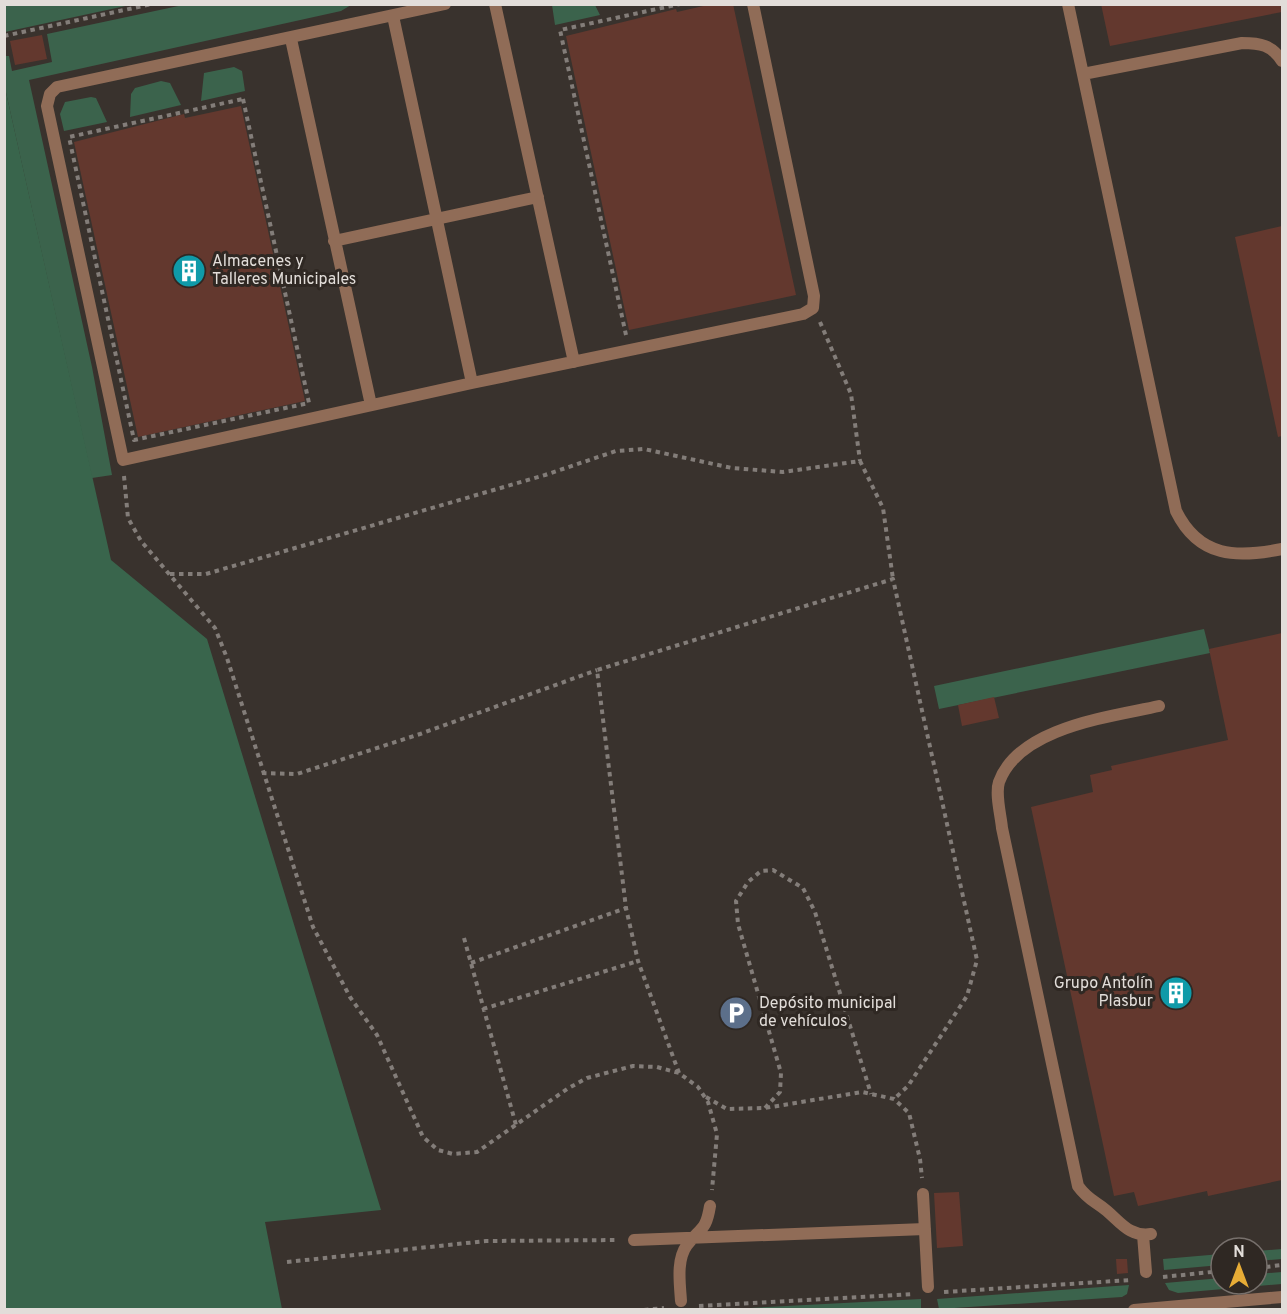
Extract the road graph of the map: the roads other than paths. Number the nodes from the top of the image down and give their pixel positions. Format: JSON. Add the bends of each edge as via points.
{"nodes":[{"id":1,"x":382,"y":4,"type":"edge"},
{"id":2,"x":445,"y":4,"type":"edge"},
{"id":3,"x":495,"y":4,"type":"edge"},
{"id":4,"x":753,"y":4,"type":"edge"},
{"id":5,"x":1068,"y":4,"type":"edge"},
{"id":6,"x":389,"y":17,"type":"junction"},
{"id":7,"x":291,"y":39,"type":"junction"},
{"id":8,"x":1282,"y":61,"type":"edge"},
{"id":9,"x":1083,"y":74,"type":"junction"},
{"id":10,"x":538,"y":197,"type":"junction"},
{"id":11,"x":437,"y":220,"type":"junction"},
{"id":12,"x":334,"y":241,"type":"junction"},
{"id":13,"x":573,"y":362,"type":"junction"},
{"id":14,"x":472,"y":382,"type":"junction"},
{"id":15,"x":371,"y":405,"type":"junction"},
{"id":16,"x":1282,"y":549,"type":"edge"},
{"id":17,"x":1159,"y":706,"type":"dead end"},
{"id":18,"x":923,"y":1194,"type":"road end"},
{"id":19,"x":710,"y":1206,"type":"road end"},
{"id":20,"x":925,"y":1228,"type":"junction"},
{"id":21,"x":633,"y":1240,"type":"road end"},
{"id":22,"x":693,"y":1240,"type":"junction"},
{"id":23,"x":1146,"y":1272,"type":"dead end"},
{"id":24,"x":928,"y":1287,"type":"dead end"},
{"id":25,"x":1282,"y":1297,"type":"edge"},
{"id":26,"x":681,"y":1301,"type":"dead end"},
{"id":27,"x":1134,"y":1310,"type":"edge"}],
"edges":[{"from":1,"to":6,"type":"street"},
{"from":2,"to":6,"type":"street"},
{"from":3,"to":10,"type":"street"},
{"from":4,"to":13,"type":"street","via":[[814,296],[813,308],[803,314]]},
{"from":5,"to":9,"type":"street"},
{"from":6,"to":7,"type":"street"},
{"from":6,"to":11,"type":"street"},
{"from":7,"to":12,"type":"street"},
{"from":7,"to":15,"type":"street","via":[[57,87],[50,94],[47,106],[123,460]]},
{"from":8,"to":9,"type":"street","via":[[1261,43],[1242,43]]},
{"from":9,"to":16,"type":"street","via":[[1176,511],[1197,541],[1223,553],[1254,555]]},
{"from":10,"to":11,"type":"street"},
{"from":10,"to":13,"type":"street"},
{"from":11,"to":12,"type":"street"},
{"from":11,"to":14,"type":"street"},
{"from":12,"to":15,"type":"street"},
{"from":13,"to":14,"type":"street"},
{"from":14,"to":15,"type":"street"},
{"from":17,"to":23,"type":"street","via":[[1077,724],[1042,738],[1016,757],[998,783],[1002,828],[1078,1186],[1087,1199],[1106,1209],[1120,1225],[1147,1235]]},
{"from":18,"to":20,"type":"street"},
{"from":19,"to":22,"type":"street","via":[[707,1224]]},
{"from":20,"to":22,"type":"street"},
{"from":20,"to":24,"type":"street"},
{"from":21,"to":22,"type":"street"},
{"from":22,"to":26,"type":"street","via":[[686,1246],[681,1262]]},
{"from":25,"to":27,"type":"street"}]}
